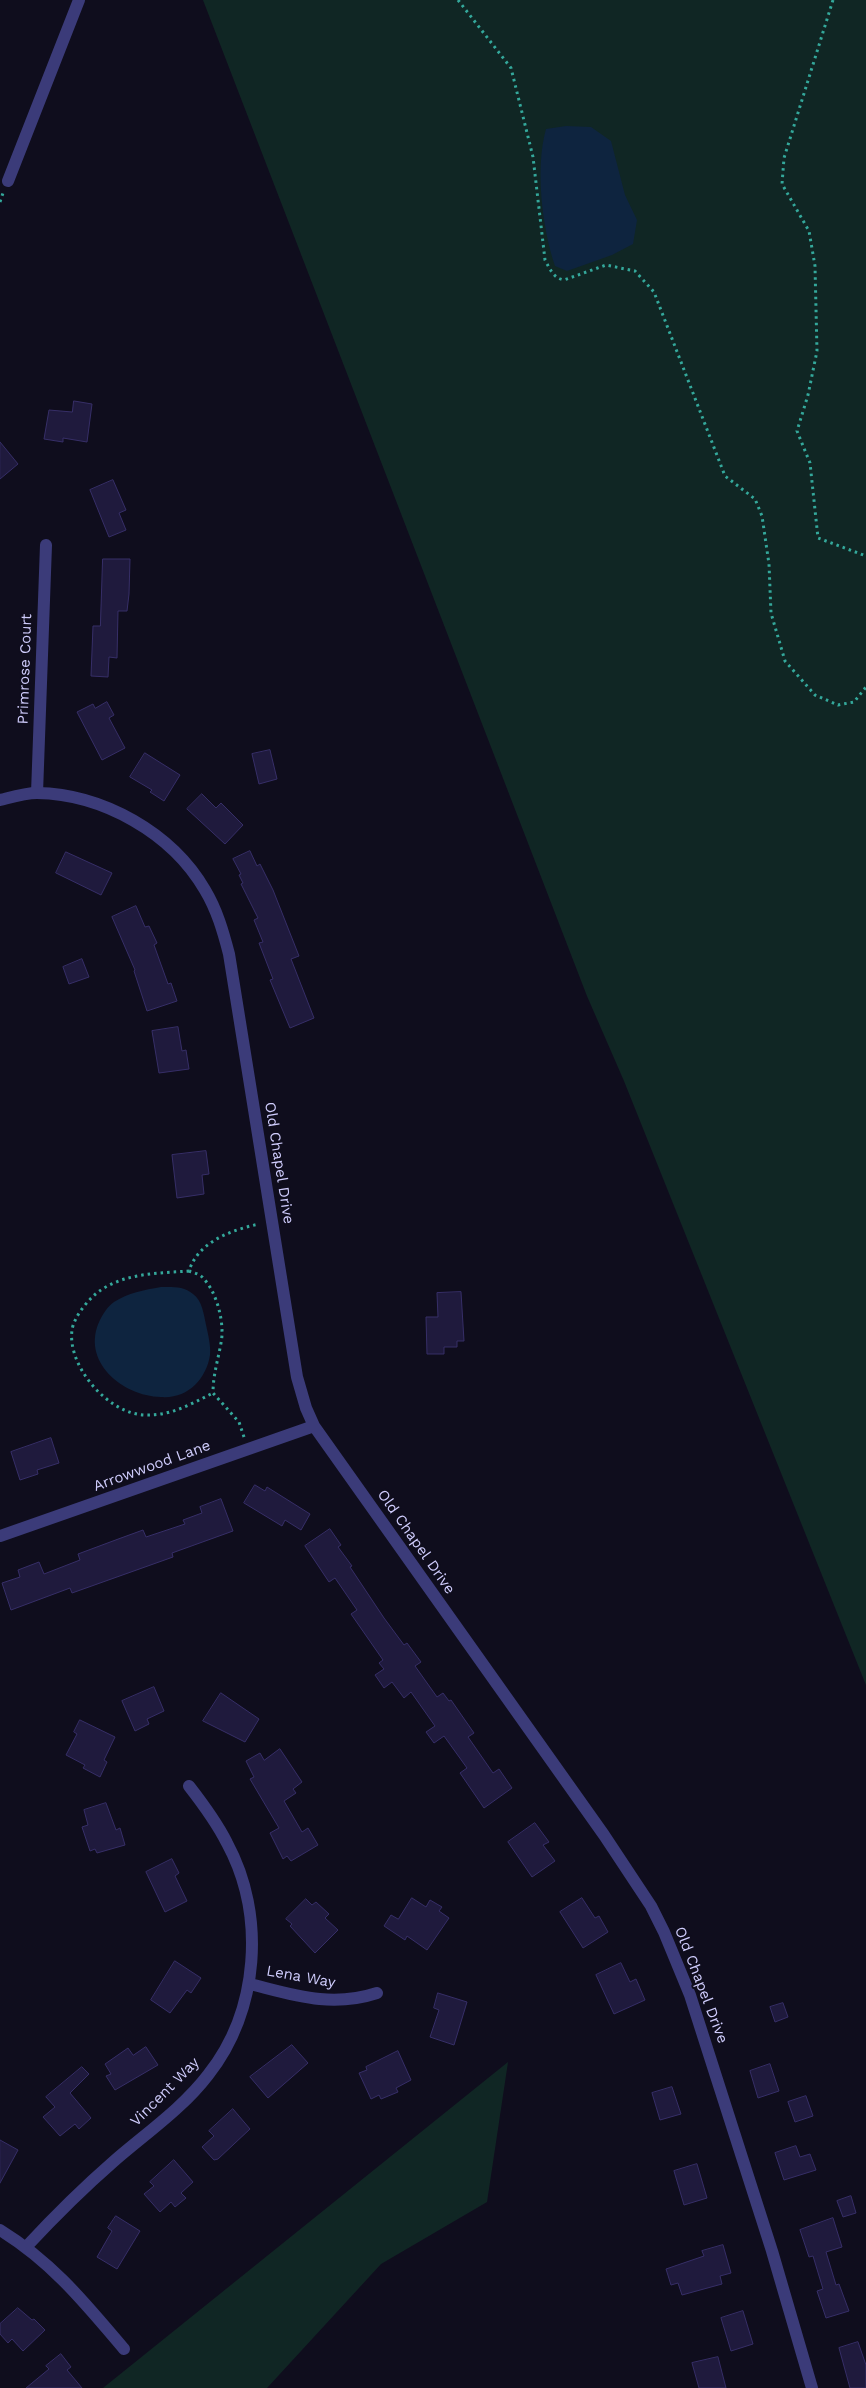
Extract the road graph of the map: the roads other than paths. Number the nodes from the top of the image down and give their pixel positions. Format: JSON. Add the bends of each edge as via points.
{"nodes":[{"id":1,"x":79,"y":0,"type":"edge"},
{"id":2,"x":8,"y":181,"type":"dead end"},
{"id":3,"x":46,"y":546,"type":"dead end"},
{"id":4,"x":37,"y":793,"type":"junction"},
{"id":5,"x":0,"y":800,"type":"edge"},
{"id":6,"x":314,"y":1426,"type":"junction"},
{"id":7,"x":0,"y":1536,"type":"edge"},
{"id":8,"x":190,"y":1786,"type":"dead end"},
{"id":9,"x":250,"y":1984,"type":"junction"},
{"id":10,"x":377,"y":1993,"type":"dead end"},
{"id":11,"x":0,"y":2230,"type":"edge"},
{"id":12,"x":27,"y":2246,"type":"junction"},
{"id":13,"x":124,"y":2349,"type":"dead end"},
{"id":14,"x":812,"y":2388,"type":"edge"}],
"edges":[{"from":1,"to":2,"type":"street"},
{"from":3,"to":4,"type":"street","name":"Primrose Court"},
{"from":4,"to":5,"type":"street","name":"Old Chapel Drive"},
{"from":4,"to":6,"type":"street","name":"Old Chapel Drive","via":[[84,800],[133,821],[176,853],[214,907],[229,954],[297,1377]]},
{"from":6,"to":7,"type":"street","name":"Arrowwood Lane"},
{"from":6,"to":14,"type":"street","name":"Old Chapel Drive","via":[[651,1906],[690,1995]]},
{"from":8,"to":9,"type":"street","name":"Vincent Way","via":[[228,1843],[238,1869],[251,1932]]},
{"from":9,"to":10,"type":"street","name":"Lena Way","via":[[329,2002]]},
{"from":9,"to":12,"type":"street","name":"Vincent Way","via":[[230,2038],[208,2075],[164,2120],[69,2200]]},
{"from":11,"to":12,"type":"street"},
{"from":12,"to":13,"type":"street","via":[[68,2283]]}]}
